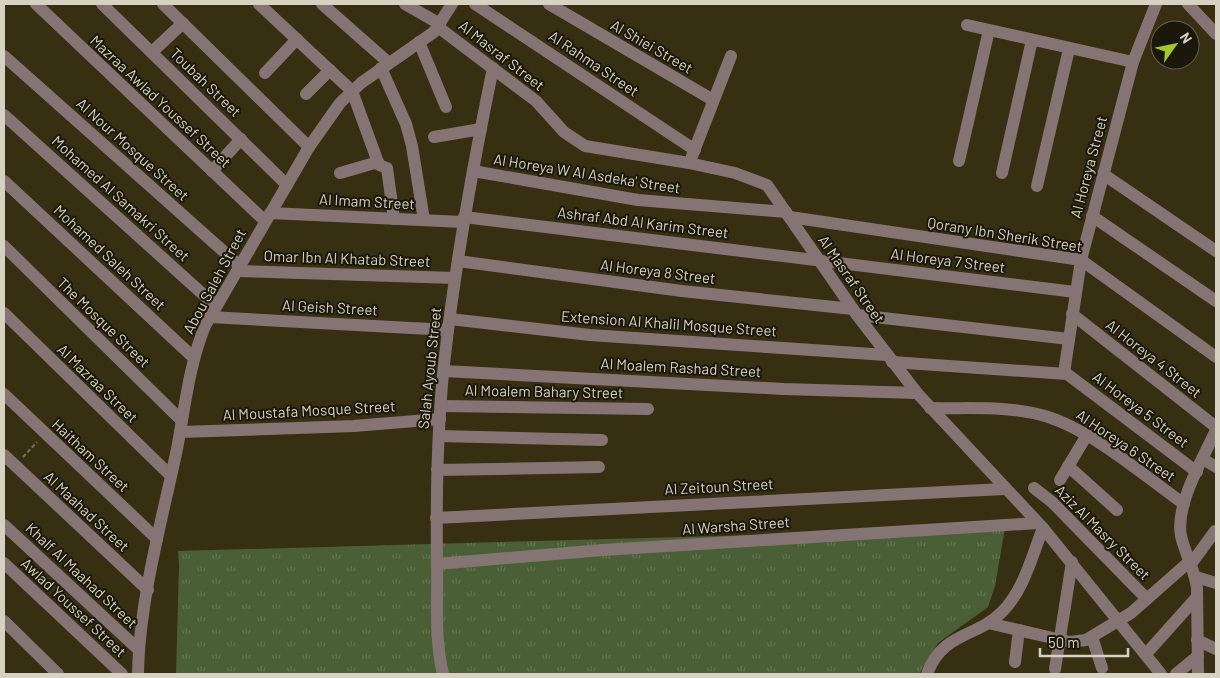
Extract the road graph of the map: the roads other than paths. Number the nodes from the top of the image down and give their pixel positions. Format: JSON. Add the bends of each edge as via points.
{"nodes":[{"id":1,"x":36,"y":4,"type":"edge"},
{"id":2,"x":102,"y":4,"type":"edge"},
{"id":3,"x":163,"y":4,"type":"edge"},
{"id":4,"x":259,"y":4,"type":"edge"},
{"id":5,"x":322,"y":4,"type":"edge"},
{"id":6,"x":405,"y":4,"type":"edge"},
{"id":7,"x":452,"y":4,"type":"edge"},
{"id":8,"x":475,"y":4,"type":"edge"},
{"id":9,"x":549,"y":4,"type":"edge"},
{"id":10,"x":1156,"y":4,"type":"edge"},
{"id":11,"x":1188,"y":4,"type":"edge"},
{"id":12,"x":183,"y":23,"type":"junction"},
{"id":13,"x":439,"y":25,"type":"junction"},
{"id":14,"x":967,"y":25,"type":"dead end"},
{"id":15,"x":989,"y":30,"type":"junction"},
{"id":16,"x":1216,"y":34,"type":"edge"},
{"id":17,"x":297,"y":39,"type":"junction"},
{"id":18,"x":1032,"y":40,"type":"junction"},
{"id":19,"x":420,"y":42,"type":"junction"},
{"id":20,"x":1069,"y":49,"type":"junction"},
{"id":21,"x":152,"y":52,"type":"junction"},
{"id":22,"x":4,"y":56,"type":"edge"},
{"id":23,"x":731,"y":56,"type":"dead end"},
{"id":24,"x":1133,"y":62,"type":"junction"},
{"id":25,"x":385,"y":66,"type":"junction"},
{"id":26,"x":493,"y":68,"type":"junction"},
{"id":27,"x":330,"y":70,"type":"junction"},
{"id":28,"x":264,"y":73,"type":"dead end"},
{"id":29,"x":352,"y":91,"type":"junction"},
{"id":30,"x":306,"y":94,"type":"dead end"},
{"id":31,"x":713,"y":100,"type":"junction"},
{"id":32,"x":446,"y":106,"type":"dead end"},
{"id":33,"x":4,"y":115,"type":"edge"},
{"id":34,"x":481,"y":129,"type":"junction"},
{"id":35,"x":434,"y":137,"type":"dead end"},
{"id":36,"x":241,"y":139,"type":"junction"},
{"id":37,"x":309,"y":148,"type":"junction"},
{"id":38,"x":695,"y":150,"type":"junction"},
{"id":39,"x":960,"y":161,"type":"dead end"},
{"id":40,"x":378,"y":162,"type":"junction"},
{"id":41,"x":689,"y":164,"type":"junction"},
{"id":42,"x":212,"y":171,"type":"junction"},
{"id":43,"x":473,"y":171,"type":"junction"},
{"id":44,"x":340,"y":173,"type":"dead end"},
{"id":45,"x":1002,"y":173,"type":"dead end"},
{"id":46,"x":1103,"y":174,"type":"junction"},
{"id":47,"x":4,"y":181,"type":"edge"},
{"id":48,"x":287,"y":185,"type":"junction"},
{"id":49,"x":1037,"y":186,"type":"dead end"},
{"id":50,"x":788,"y":214,"type":"junction"},
{"id":51,"x":1092,"y":216,"type":"junction"},
{"id":52,"x":268,"y":217,"type":"junction"},
{"id":53,"x":394,"y":219,"type":"junction"},
{"id":54,"x":424,"y":220,"type":"junction"},
{"id":55,"x":464,"y":220,"type":"junction"},
{"id":56,"x":4,"y":246,"type":"edge"},
{"id":57,"x":1216,"y":252,"type":"edge"},
{"id":58,"x":818,"y":260,"type":"junction"},
{"id":59,"x":1081,"y":260,"type":"junction"},
{"id":60,"x":458,"y":261,"type":"junction"},
{"id":61,"x":239,"y":268,"type":"junction"},
{"id":62,"x":456,"y":278,"type":"junction"},
{"id":63,"x":1075,"y":292,"type":"junction"},
{"id":64,"x":1216,"y":301,"type":"edge"},
{"id":65,"x":213,"y":311,"type":"junction"},
{"id":66,"x":855,"y":312,"type":"junction"},
{"id":67,"x":4,"y":313,"type":"edge"},
{"id":68,"x":1072,"y":314,"type":"junction"},
{"id":69,"x":449,"y":325,"type":"junction"},
{"id":70,"x":1069,"y":339,"type":"junction"},
{"id":71,"x":1216,"y":357,"type":"edge"},
{"id":72,"x":194,"y":358,"type":"junction"},
{"id":73,"x":889,"y":358,"type":"junction"},
{"id":74,"x":444,"y":371,"type":"junction"},
{"id":75,"x":1064,"y":373,"type":"junction"},
{"id":76,"x":4,"y":394,"type":"edge"},
{"id":77,"x":917,"y":394,"type":"junction"},
{"id":78,"x":930,"y":408,"type":"junction"},
{"id":79,"x":648,"y":409,"type":"dead end"},
{"id":80,"x":440,"y":412,"type":"junction"},
{"id":81,"x":181,"y":427,"type":"junction"},
{"id":82,"x":1216,"y":428,"type":"edge"},
{"id":83,"x":1088,"y":435,"type":"junction"},
{"id":84,"x":439,"y":436,"type":"junction"},
{"id":85,"x":602,"y":440,"type":"dead end"},
{"id":86,"x":4,"y":455,"type":"edge"},
{"id":87,"x":1203,"y":459,"type":"junction"},
{"id":88,"x":1068,"y":466,"type":"junction"},
{"id":89,"x":598,"y":467,"type":"dead end"},
{"id":90,"x":1216,"y":467,"type":"edge"},
{"id":91,"x":438,"y":470,"type":"junction"},
{"id":92,"x":1197,"y":472,"type":"junction"},
{"id":93,"x":171,"y":476,"type":"junction"},
{"id":94,"x":1060,"y":480,"type":"dead end"},
{"id":95,"x":1034,"y":488,"type":"dead end"},
{"id":96,"x":1004,"y":489,"type":"junction"},
{"id":97,"x":1184,"y":504,"type":"junction"},
{"id":98,"x":1117,"y":510,"type":"dead end"},
{"id":99,"x":436,"y":518,"type":"junction"},
{"id":100,"x":4,"y":525,"type":"edge"},
{"id":101,"x":1040,"y":526,"type":"junction"},
{"id":102,"x":1215,"y":531,"type":"dead end"},
{"id":103,"x":157,"y":539,"type":"junction"},
{"id":104,"x":1072,"y":562,"type":"junction"},
{"id":105,"x":1190,"y":562,"type":"junction"},
{"id":106,"x":4,"y":563,"type":"edge"},
{"id":107,"x":437,"y":564,"type":"junction"},
{"id":108,"x":1196,"y":577,"type":"junction"},
{"id":109,"x":1216,"y":583,"type":"edge"},
{"id":110,"x":148,"y":590,"type":"junction"},
{"id":111,"x":1197,"y":598,"type":"junction"},
{"id":112,"x":1147,"y":599,"type":"junction"},
{"id":113,"x":4,"y":621,"type":"edge"},
{"id":114,"x":1118,"y":621,"type":"junction"},
{"id":115,"x":988,"y":623,"type":"junction"},
{"id":116,"x":1019,"y":630,"type":"junction"},
{"id":117,"x":1092,"y":637,"type":"junction"},
{"id":118,"x":1059,"y":639,"type":"junction"},
{"id":119,"x":1198,"y":640,"type":"junction"},
{"id":120,"x":138,"y":649,"type":"junction"},
{"id":121,"x":1216,"y":649,"type":"edge"},
{"id":122,"x":1146,"y":654,"type":"junction"},
{"id":123,"x":1198,"y":656,"type":"junction"},
{"id":124,"x":1015,"y":662,"type":"dead end"},
{"id":125,"x":1102,"y":668,"type":"dead end"},
{"id":126,"x":1055,"y":669,"type":"dead end"},
{"id":127,"x":58,"y":674,"type":"edge"},
{"id":128,"x":122,"y":674,"type":"edge"},
{"id":129,"x":138,"y":674,"type":"edge"},
{"id":130,"x":443,"y":674,"type":"edge"},
{"id":131,"x":927,"y":674,"type":"edge"},
{"id":132,"x":1162,"y":674,"type":"edge"},
{"id":133,"x":1176,"y":674,"type":"edge"},
{"id":134,"x":1198,"y":674,"type":"edge"}],
"edges":[{"from":1,"to":42,"type":"street","name":"Mazraa Awlad Youssef Street"},
{"from":2,"to":21,"type":"street","name":"Toubah Street"},
{"from":3,"to":12,"type":"street"},
{"from":4,"to":17,"type":"street"},
{"from":5,"to":25,"type":"street"},
{"from":6,"to":13,"type":"street","name":"Al Masraf Street"},
{"from":7,"to":13,"type":"street","name":"Abou Saleh Street"},
{"from":8,"to":38,"type":"street","name":"Al Rahma Street"},
{"from":9,"to":31,"type":"street","name":"Al Shiei Street"},
{"from":10,"to":24,"type":"street","name":"Al Horeya Street"},
{"from":11,"to":16,"type":"street"},
{"from":12,"to":21,"type":"street"},
{"from":12,"to":37,"type":"street"},
{"from":13,"to":19,"type":"street","name":"Abou Saleh Street"},
{"from":13,"to":26,"type":"street","name":"Al Masraf Street"},
{"from":14,"to":15,"type":"street"},
{"from":15,"to":18,"type":"street"},
{"from":15,"to":39,"type":"street"},
{"from":17,"to":27,"type":"street"},
{"from":17,"to":28,"type":"street"},
{"from":18,"to":20,"type":"street"},
{"from":18,"to":45,"type":"street"},
{"from":19,"to":25,"type":"street","name":"Abou Saleh Street"},
{"from":19,"to":32,"type":"street"},
{"from":20,"to":24,"type":"street"},
{"from":20,"to":49,"type":"street"},
{"from":21,"to":36,"type":"street","name":"Toubah Street"},
{"from":22,"to":61,"type":"street","name":"Al Nour Mosque Street"},
{"from":23,"to":31,"type":"street"},
{"from":24,"to":46,"type":"street","name":"Al Horeya Street"},
{"from":25,"to":29,"type":"street","name":"Abou Saleh Street"},
{"from":25,"to":54,"type":"street","via":[[412,146]]},
{"from":26,"to":34,"type":"street","name":"Salah Ayoub Street"},
{"from":26,"to":41,"type":"street","name":"Al Masraf Street","via":[[536,101],[574,140],[585,146]]},
{"from":27,"to":29,"type":"street"},
{"from":27,"to":30,"type":"street"},
{"from":29,"to":37,"type":"street","name":"Abou Saleh Street"},
{"from":29,"to":40,"type":"street"},
{"from":31,"to":38,"type":"street"},
{"from":33,"to":65,"type":"street","name":"Mohamed Al Samakri Street"},
{"from":34,"to":35,"type":"street"},
{"from":34,"to":43,"type":"street","name":"Salah Ayoub Street"},
{"from":36,"to":42,"type":"street"},
{"from":36,"to":48,"type":"street","name":"Toubah Street"},
{"from":37,"to":48,"type":"street","name":"Abou Saleh Street"},
{"from":38,"to":41,"type":"street"},
{"from":40,"to":44,"type":"street"},
{"from":40,"to":53,"type":"street","via":[[387,168]]},
{"from":41,"to":50,"type":"street","name":"Al Masraf Street","via":[[761,181],[773,191]]},
{"from":42,"to":52,"type":"street","name":"Mazraa Awlad Youssef Street"},
{"from":43,"to":50,"type":"street","name":"Al Horeya W Al Asdeka' Street","via":[[638,200]]},
{"from":43,"to":55,"type":"street","name":"Salah Ayoub Street"},
{"from":46,"to":51,"type":"street","name":"Al Horeya Street"},
{"from":46,"to":57,"type":"street"},
{"from":47,"to":72,"type":"street","name":"Mohamed Saleh Street"},
{"from":48,"to":52,"type":"street","name":"Abou Saleh Street"},
{"from":50,"to":58,"type":"street","name":"Al Masraf Street"},
{"from":50,"to":59,"type":"street","name":"Qorany Ibn Sherik Street"},
{"from":51,"to":59,"type":"street","name":"Al Horeya Street"},
{"from":51,"to":64,"type":"street"},
{"from":52,"to":53,"type":"street","name":"Al Imam Street"},
{"from":52,"to":61,"type":"street","name":"Abou Saleh Street"},
{"from":53,"to":54,"type":"street","name":"Al Imam Street"},
{"from":54,"to":55,"type":"street","name":"Al Imam Street"},
{"from":55,"to":58,"type":"street","name":"Ashraf Abd Al Karim Street"},
{"from":55,"to":60,"type":"street","name":"Salah Ayoub Street"},
{"from":56,"to":81,"type":"street","name":"The Mosque Street"},
{"from":58,"to":63,"type":"street","name":"Al Horeya 7 Street"},
{"from":58,"to":66,"type":"street","name":"Al Masraf Street"},
{"from":59,"to":63,"type":"street","name":"Al Horeya Street"},
{"from":59,"to":71,"type":"street","name":"Qorany Ibn Sherik Street"},
{"from":60,"to":62,"type":"street","name":"Salah Ayoub Street"},
{"from":60,"to":66,"type":"street","name":"Al Horeya 8 Street"},
{"from":61,"to":62,"type":"street","name":"Omar Ibn Al Khatab Street"},
{"from":61,"to":65,"type":"street","name":"Abou Saleh Street"},
{"from":62,"to":69,"type":"street","name":"Salah Ayoub Street"},
{"from":63,"to":68,"type":"street","name":"Al Horeya Street"},
{"from":65,"to":69,"type":"street","name":"Al Geish Street"},
{"from":65,"to":72,"type":"street","name":"Abou Saleh Street"},
{"from":66,"to":70,"type":"street","name":"Al Horeya 8 Street"},
{"from":66,"to":73,"type":"street","name":"Al Masraf Street"},
{"from":67,"to":93,"type":"street","name":"Al Mazraa Street"},
{"from":68,"to":70,"type":"street","name":"Al Horeya Street"},
{"from":68,"to":82,"type":"street","name":"Al Horeya 4 Street"},
{"from":69,"to":73,"type":"street","name":"Extension Al Khalil Mosque Street"},
{"from":69,"to":74,"type":"street","name":"Salah Ayoub Street"},
{"from":70,"to":75,"type":"street","name":"Al Horeya Street"},
{"from":72,"to":81,"type":"street","name":"Abou Saleh Street"},
{"from":73,"to":75,"type":"street","name":"Extension Al Khalil Mosque Street"},
{"from":73,"to":77,"type":"street","name":"Al Masraf Street"},
{"from":74,"to":77,"type":"street","name":"Al Moalem Rashad Street"},
{"from":74,"to":80,"type":"street","name":"Salah Ayoub Street"},
{"from":75,"to":92,"type":"street","name":"Al Horeya 5 Street"},
{"from":76,"to":103,"type":"street","name":"Haitham Street"},
{"from":77,"to":78,"type":"street","name":"Al Masraf Street"},
{"from":78,"to":83,"type":"street","name":"Al Horeya 6 Street","via":[[1016,410],[1043,415]]},
{"from":78,"to":96,"type":"street","name":"Al Masraf Street"},
{"from":79,"to":80,"type":"street","name":"Al Moalem Bahary Street"},
{"from":80,"to":81,"type":"street","name":"Al Moustafa Mosque Street","via":[[325,427]]},
{"from":80,"to":84,"type":"street","name":"Salah Ayoub Street"},
{"from":81,"to":93,"type":"street","name":"Abou Saleh Street"},
{"from":82,"to":87,"type":"street"},
{"from":83,"to":88,"type":"street"},
{"from":83,"to":97,"type":"street","name":"Al Horeya 6 Street"},
{"from":84,"to":85,"type":"street"},
{"from":84,"to":91,"type":"street","name":"Salah Ayoub Street"},
{"from":86,"to":110,"type":"street","name":"Al Maahad Street"},
{"from":87,"to":90,"type":"street"},
{"from":87,"to":92,"type":"street"},
{"from":88,"to":94,"type":"street"},
{"from":88,"to":98,"type":"street"},
{"from":89,"to":91,"type":"street"},
{"from":91,"to":99,"type":"street","name":"Salah Ayoub Street"},
{"from":92,"to":97,"type":"street"},
{"from":93,"to":103,"type":"street","name":"Abou Saleh Street"},
{"from":95,"to":112,"type":"street","name":"Aziz Al Masry Street","via":[[1048,498]]},
{"from":96,"to":99,"type":"street","name":"Al Zeitoun Street"},
{"from":96,"to":101,"type":"street","name":"Al Masraf Street"},
{"from":97,"to":105,"type":"street","via":[[1180,528]]},
{"from":99,"to":107,"type":"street","name":"Salah Ayoub Street"},
{"from":100,"to":120,"type":"street","name":"Khalf Al Maahad Street"},
{"from":101,"to":104,"type":"street","name":"Al Masraf Street"},
{"from":101,"to":107,"type":"street","name":"Al Warsha Street","via":[[603,550]]},
{"from":101,"to":115,"type":"street","via":[[1013,598]]},
{"from":102,"to":105,"type":"street"},
{"from":103,"to":110,"type":"street","name":"Abou Saleh Street"},
{"from":104,"to":114,"type":"street","name":"Al Masraf Street"},
{"from":104,"to":118,"type":"street"},
{"from":105,"to":108,"type":"street"},
{"from":105,"to":112,"type":"street"},
{"from":106,"to":128,"type":"street","name":"Awlad Youssef Street"},
{"from":107,"to":130,"type":"street","name":"Salah Ayoub Street","via":[[436,632]]},
{"from":108,"to":109,"type":"street"},
{"from":108,"to":111,"type":"street"},
{"from":110,"to":120,"type":"street","name":"Abou Saleh Street"},
{"from":111,"to":119,"type":"street"},
{"from":111,"to":122,"type":"street"},
{"from":112,"to":114,"type":"street"},
{"from":113,"to":127,"type":"street"},
{"from":114,"to":117,"type":"street"},
{"from":114,"to":122,"type":"street","name":"Al Masraf Street"},
{"from":115,"to":116,"type":"street"},
{"from":115,"to":131,"type":"street","via":[[950,641],[937,655]]},
{"from":116,"to":118,"type":"street"},
{"from":116,"to":124,"type":"street"},
{"from":117,"to":118,"type":"street","via":[[1074,642]]},
{"from":117,"to":125,"type":"street"},
{"from":118,"to":126,"type":"street"},
{"from":119,"to":121,"type":"street"},
{"from":119,"to":123,"type":"street"},
{"from":120,"to":129,"type":"street","name":"Abou Saleh Street"},
{"from":122,"to":132,"type":"street","name":"Al Masraf Street"},
{"from":123,"to":133,"type":"street"},
{"from":123,"to":134,"type":"street"}]}
